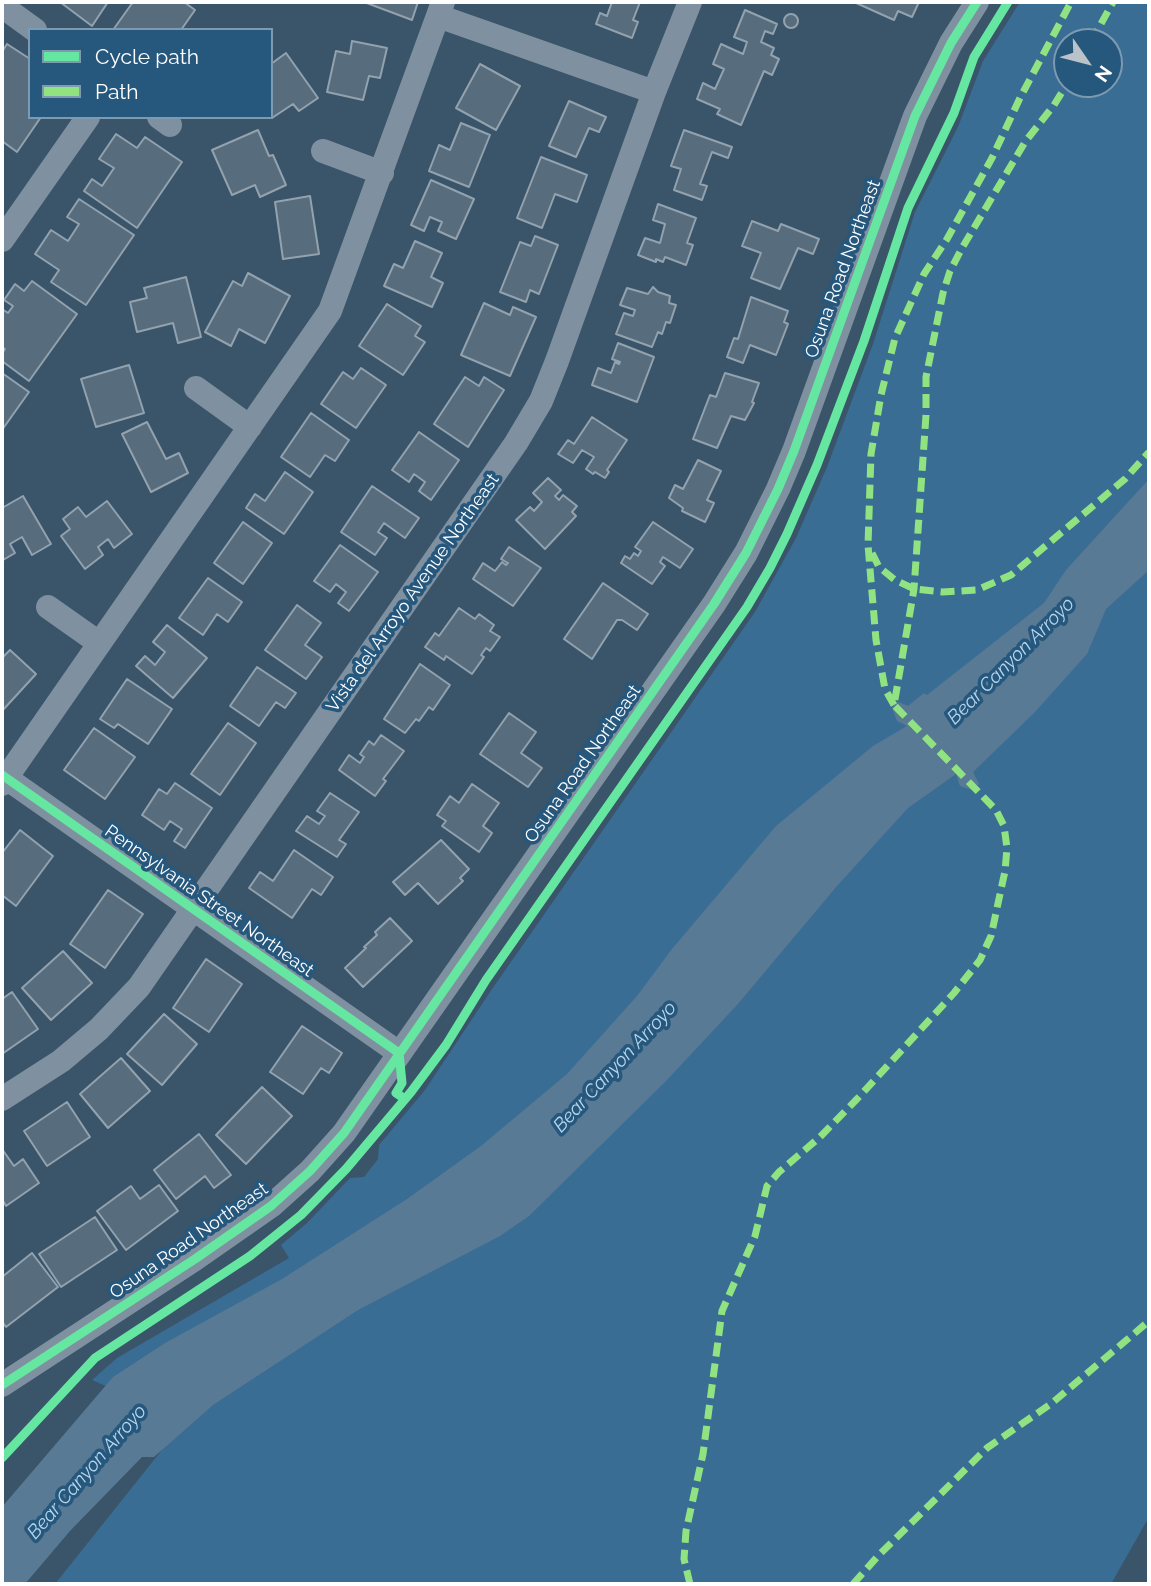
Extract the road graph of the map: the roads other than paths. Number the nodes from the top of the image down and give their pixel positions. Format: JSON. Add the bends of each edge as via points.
{"nodes":[{"id":1,"x":690,"y":2,"type":"edge"},
{"id":2,"x":977,"y":2,"type":"edge"},
{"id":3,"x":2,"y":6,"type":"edge"},
{"id":4,"x":441,"y":9,"type":"edge"},
{"id":5,"x":32,"y":28,"type":"edge"},
{"id":6,"x":654,"y":92,"type":"junction"},
{"id":7,"x":87,"y":119,"type":"edge"},
{"id":8,"x":323,"y":150,"type":"dead end"},
{"id":9,"x":382,"y":173,"type":"junction"},
{"id":10,"x":2,"y":240,"type":"edge"},
{"id":11,"x":196,"y":388,"type":"dead end"},
{"id":12,"x":250,"y":428,"type":"junction"},
{"id":13,"x":48,"y":607,"type":"dead end"},
{"id":14,"x":99,"y":643,"type":"junction"},
{"id":15,"x":3,"y":779,"type":"edge"},
{"id":16,"x":194,"y":909,"type":"junction"},
{"id":17,"x":398,"y":1054,"type":"junction"},
{"id":18,"x":2,"y":1099,"type":"edge"},
{"id":19,"x":2,"y":1385,"type":"edge"}],
"edges":[{"from":1,"to":6,"type":"street","name":"Vista del Arroyo Avenue Northeast"},
{"from":2,"to":17,"type":"street","name":"Osuna Road Northeast","via":[[915,116],[794,451],[746,553]]},
{"from":3,"to":5,"type":"street"},
{"from":4,"to":6,"type":"street"},
{"from":4,"to":9,"type":"street"},
{"from":6,"to":16,"type":"street","name":"Vista del Arroyo Avenue Northeast","via":[[541,401]]},
{"from":7,"to":10,"type":"street"},
{"from":8,"to":9,"type":"street"},
{"from":9,"to":12,"type":"street","via":[[330,312]]},
{"from":11,"to":12,"type":"street"},
{"from":12,"to":14,"type":"street"},
{"from":13,"to":14,"type":"street"},
{"from":14,"to":15,"type":"street"},
{"from":15,"to":16,"type":"street","name":"Pennsylvania Street Northeast"},
{"from":16,"to":17,"type":"street","name":"Pennsylvania Street Northeast"},
{"from":16,"to":18,"type":"street","name":"Vista del Arroyo Avenue Northeast","via":[[139,987],[99,1029],[61,1061]]},
{"from":17,"to":19,"type":"street","name":"Osuna Road Northeast","via":[[344,1133],[271,1206]]}]}
